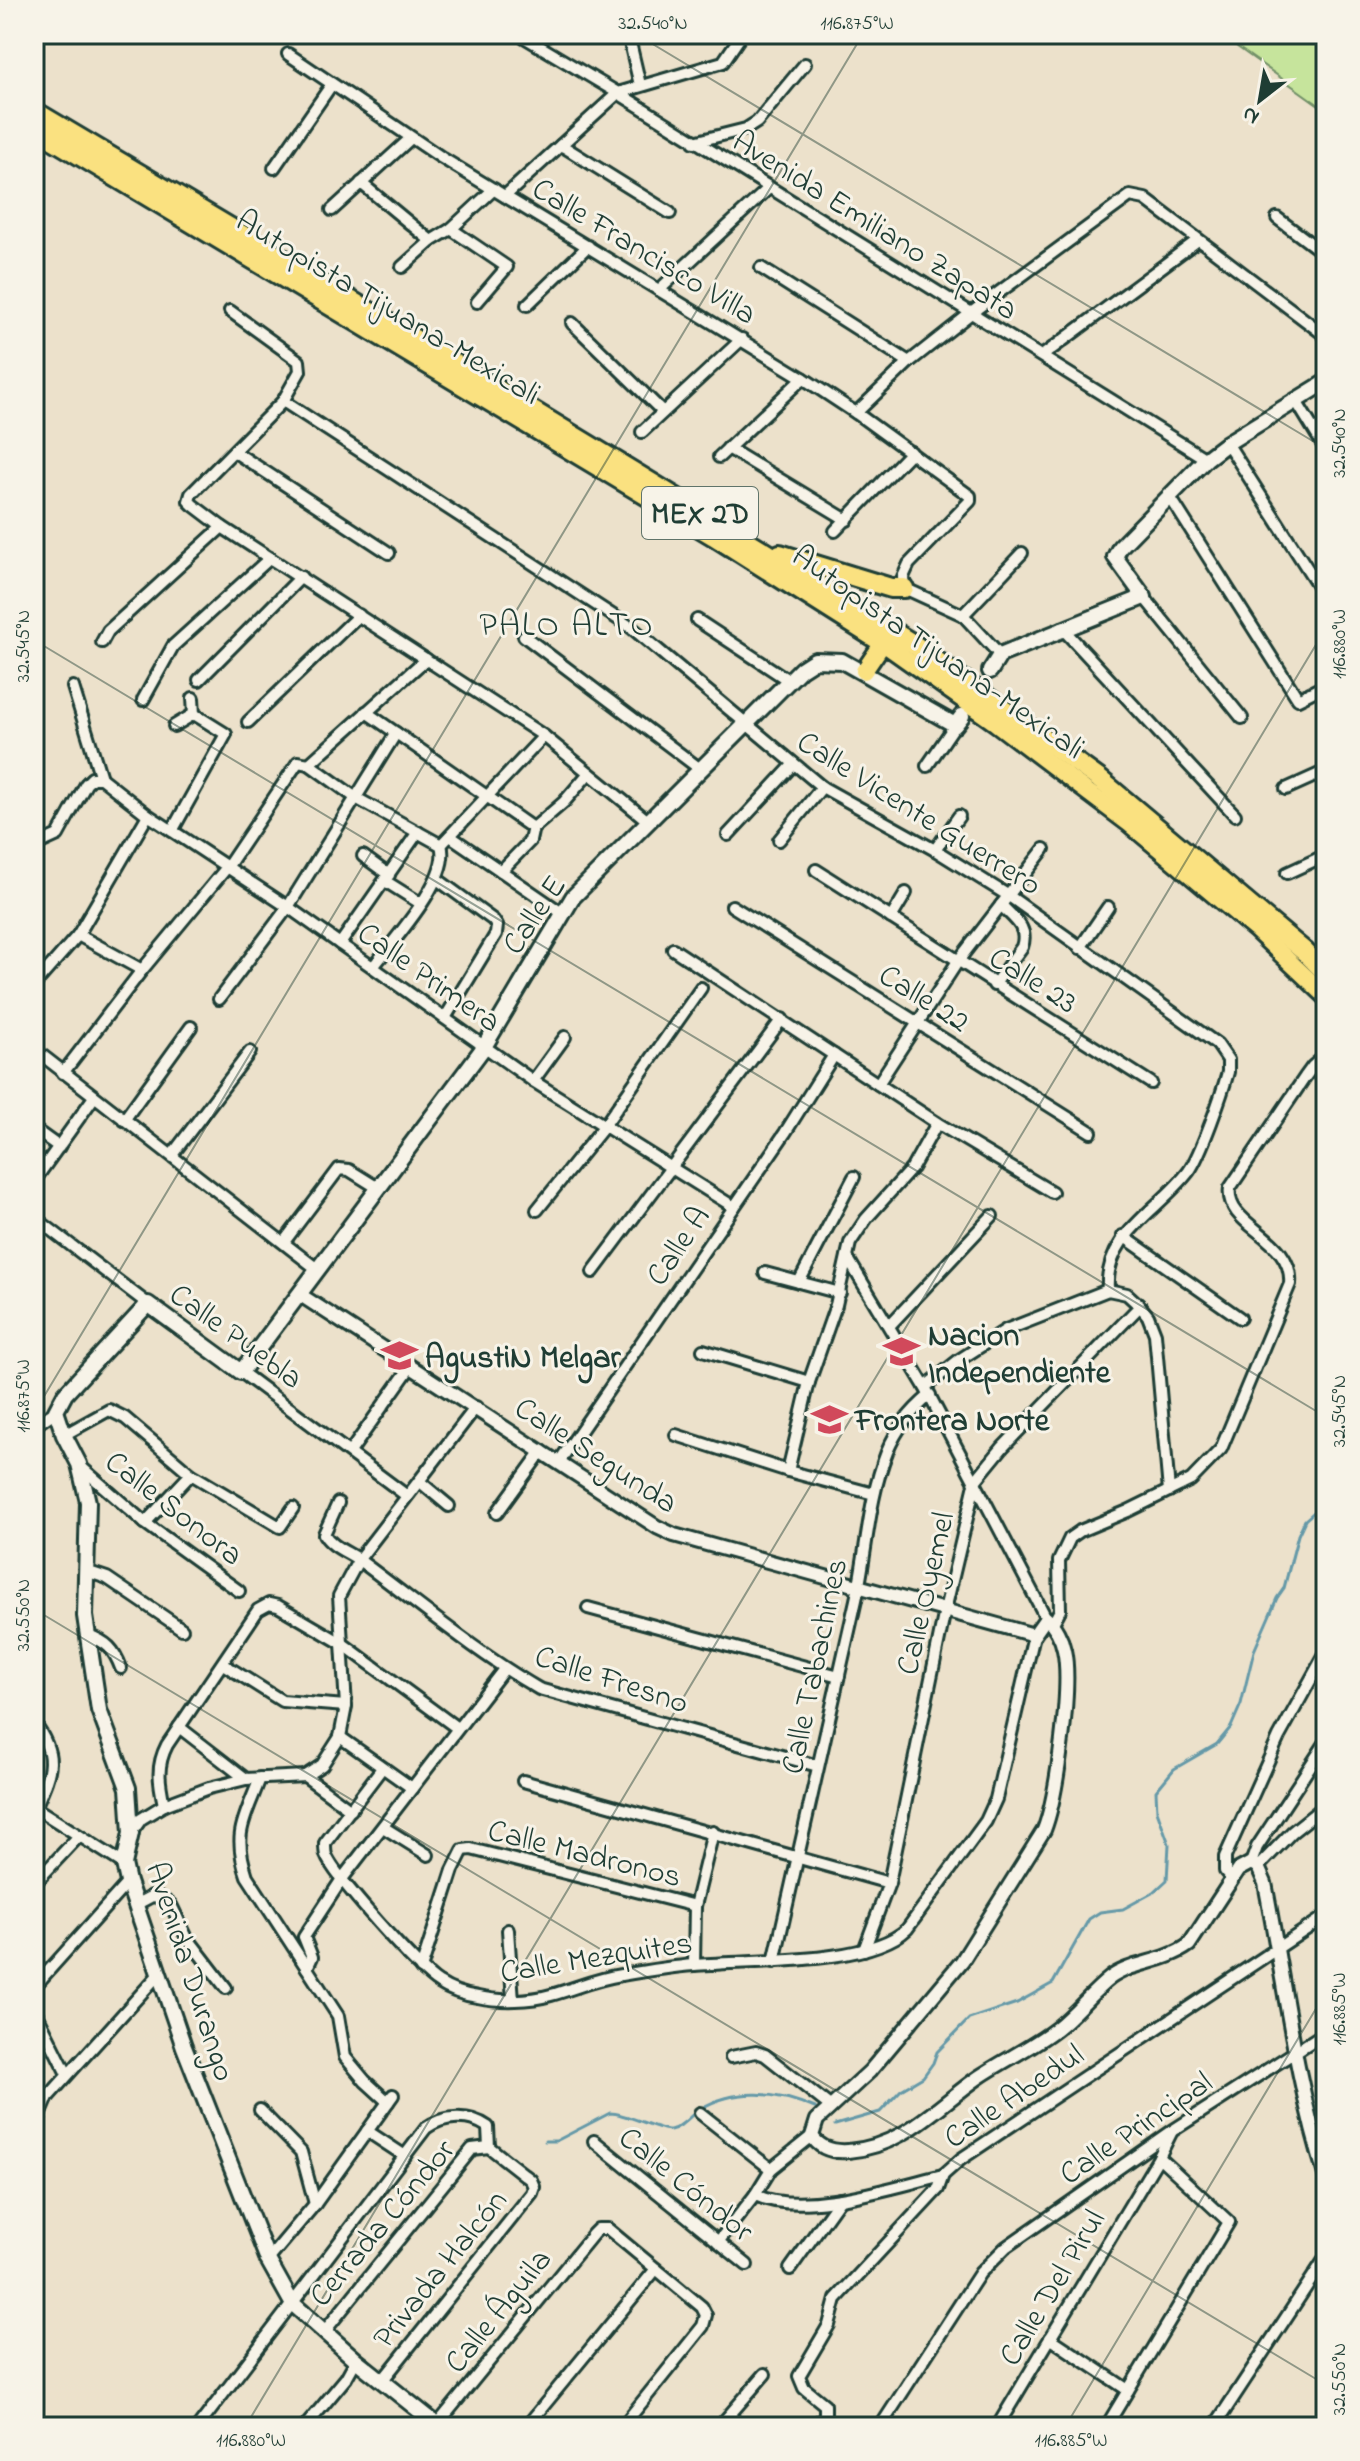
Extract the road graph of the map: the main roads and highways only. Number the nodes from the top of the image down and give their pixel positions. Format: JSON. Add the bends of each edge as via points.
{"nodes":[{"id":1,"x":34,"y":111,"type":"edge"},
{"id":2,"x":34,"y":128,"type":"edge"},
{"id":3,"x":1326,"y":382,"type":"edge"},
{"id":4,"x":762,"y":550,"type":"junction"},
{"id":5,"x":904,"y":582,"type":"road end"},
{"id":6,"x":883,"y":643,"type":"junction"},
{"id":7,"x":864,"y":671,"type":"junction"},
{"id":8,"x":990,"y":671,"type":"dead end"},
{"id":9,"x":958,"y":721,"type":"road end"},
{"id":10,"x":1325,"y":989,"type":"edge"},
{"id":11,"x":241,"y":1372,"type":"joint"},
{"id":12,"x":56,"y":1411,"type":"joint"},
{"id":13,"x":439,"y":2426,"type":"edge"}],
"edges":[{"from":1,"to":4,"type":"highway","name":"Autopista Tijuana-Mexicali","number":"MEX 2D"},
{"from":2,"to":6,"type":"highway","name":"Autopista Tijuana-Mexicali","number":"MEX 2D"},
{"from":3,"to":8,"type":"main road","via":[[1206,459],[1116,552],[1144,597],[1000,655]]},
{"from":4,"to":5,"type":"highway","via":[[891,588]]},
{"from":4,"to":10,"type":"highway","name":"Autopista Tijuana-Mexicali","number":"MEX 2D","via":[[916,646],[1099,779],[1294,942]]},
{"from":6,"to":7,"type":"highway"},
{"from":6,"to":10,"type":"highway","name":"Autopista Tijuana-Mexicali","number":"MEX 2D","via":[[1130,824]]},
{"from":7,"to":9,"type":"main road","name":"Calle E"},
{"from":7,"to":11,"type":"main road","name":"Calle E","via":[[842,661],[815,660],[788,680],[573,897],[484,1047]]},
{"from":11,"to":12,"type":"main road","name":"Calle Puebla","via":[[148,1304],[65,1394]]},
{"from":12,"to":13,"type":"main road","name":"Avenida Durango","via":[[79,1464],[88,1502],[85,1616],[99,1710],[128,1788],[131,1833],[124,1864],[184,2047],[268,2260],[292,2303]]}]}
